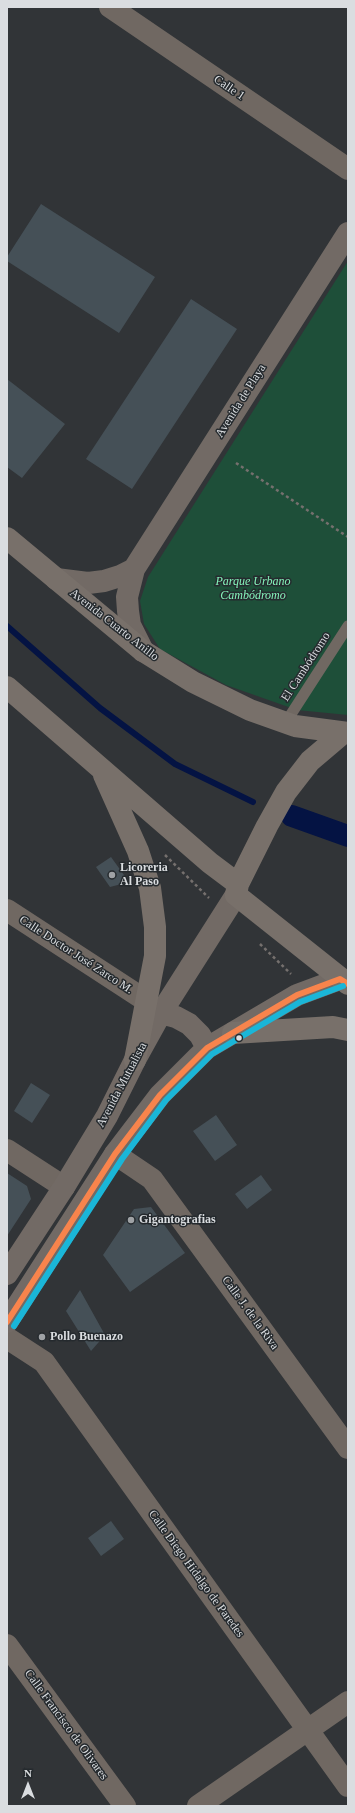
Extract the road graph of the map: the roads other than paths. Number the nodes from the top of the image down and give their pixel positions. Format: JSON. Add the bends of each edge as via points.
{"nodes":[{"id":1,"x":110,"y":7,"type":"edge"},
{"id":2,"x":348,"y":169,"type":"edge"},
{"id":3,"x":348,"y":233,"type":"edge"},
{"id":4,"x":7,"y":538,"type":"edge"},
{"id":5,"x":134,"y":569,"type":"junction"},
{"id":6,"x":56,"y":579,"type":"junction"},
{"id":7,"x":348,"y":626,"type":"edge"},
{"id":8,"x":143,"y":650,"type":"junction"},
{"id":9,"x":7,"y":688,"type":"edge"},
{"id":10,"x":286,"y":722,"type":"junction"},
{"id":11,"x":346,"y":733,"type":"edge"},
{"id":12,"x":102,"y":768,"type":"junction"},
{"id":13,"x":237,"y":889,"type":"junction"},
{"id":14,"x":7,"y":910,"type":"edge"},
{"id":15,"x":344,"y":981,"type":"edge"},
{"id":16,"x":153,"y":1007,"type":"junction"},
{"id":17,"x":348,"y":1030,"type":"edge"},
{"id":18,"x":232,"y":1033,"type":"junction"},
{"id":19,"x":207,"y":1048,"type":"junction"},
{"id":20,"x":135,"y":1060,"type":"joint"},
{"id":21,"x":7,"y":1150,"type":"edge"},
{"id":22,"x":115,"y":1154,"type":"junction"},
{"id":23,"x":64,"y":1187,"type":"junction"},
{"id":24,"x":7,"y":1274,"type":"edge"},
{"id":25,"x":7,"y":1322,"type":"edge"},
{"id":26,"x":7,"y":1338,"type":"edge"},
{"id":27,"x":346,"y":1440,"type":"edge"},
{"id":28,"x":7,"y":1645,"type":"edge"},
{"id":29,"x":348,"y":1702,"type":"edge"},
{"id":30,"x":308,"y":1730,"type":"junction"},
{"id":31,"x":348,"y":1786,"type":"edge"},
{"id":32,"x":125,"y":1806,"type":"edge"},
{"id":33,"x":198,"y":1806,"type":"edge"}],
"edges":[{"from":1,"to":2,"type":"street","name":"Calle 1"},
{"from":3,"to":5,"type":"main road","name":"Avenida de Playa"},
{"from":4,"to":6,"type":"highway","name":"Avenida Cuarto Anillo"},
{"from":5,"to":6,"type":"main road","via":[[114,578],[88,583]]},
{"from":5,"to":8,"type":"main road","name":"Avenida de Playa","via":[[127,597],[128,611],[130,625]]},
{"from":6,"to":8,"type":"highway","name":"Avenida Cuarto Anillo"},
{"from":7,"to":10,"type":"lane","name":"El Cambódromo"},
{"from":8,"to":10,"type":"highway","name":"Avenida Cuarto Anillo","via":[[193,682],[250,710]]},
{"from":9,"to":12,"type":"highway"},
{"from":10,"to":11,"type":"highway","name":"Avenida Cuarto Anillo","via":[[295,726]]},
{"from":11,"to":13,"type":"highway","via":[[310,761],[286,792],[266,826]]},
{"from":12,"to":13,"type":"highway"},
{"from":12,"to":16,"type":"highway","via":[[138,851],[150,888],[155,927]]},
{"from":13,"to":15,"type":"highway"},
{"from":13,"to":16,"type":"main road"},
{"from":14,"to":16,"type":"street","name":"Calle Doctor José Zarco M."},
{"from":15,"to":18,"type":"main road","via":[[296,995]]},
{"from":16,"to":19,"type":"main road","via":[[189,1024],[200,1035]]},
{"from":16,"to":20,"type":"highway"},
{"from":17,"to":18,"type":"highway","via":[[333,1028]]},
{"from":18,"to":19,"type":"main road"},
{"from":19,"to":22,"type":"main road","via":[[160,1095]]},
{"from":20,"to":23,"type":"main road","name":"Avenida Mutualista","via":[[107,1116]]},
{"from":21,"to":23,"type":"street"},
{"from":22,"to":25,"type":"main road"},
{"from":22,"to":27,"type":"street","name":"Calle J. de la Riva","via":[[152,1179]]},
{"from":23,"to":24,"type":"main road","name":"Avenida Mutualista"},
{"from":26,"to":30,"type":"street","name":"Calle Diego Hidalgo de Paredes","via":[[44,1362]]},
{"from":28,"to":32,"type":"street","name":"Calle Francisco de Olivares"},
{"from":29,"to":30,"type":"street"},
{"from":30,"to":31,"type":"street","name":"Calle Diego Hidalgo de Paredes"},
{"from":30,"to":33,"type":"street"}]}
